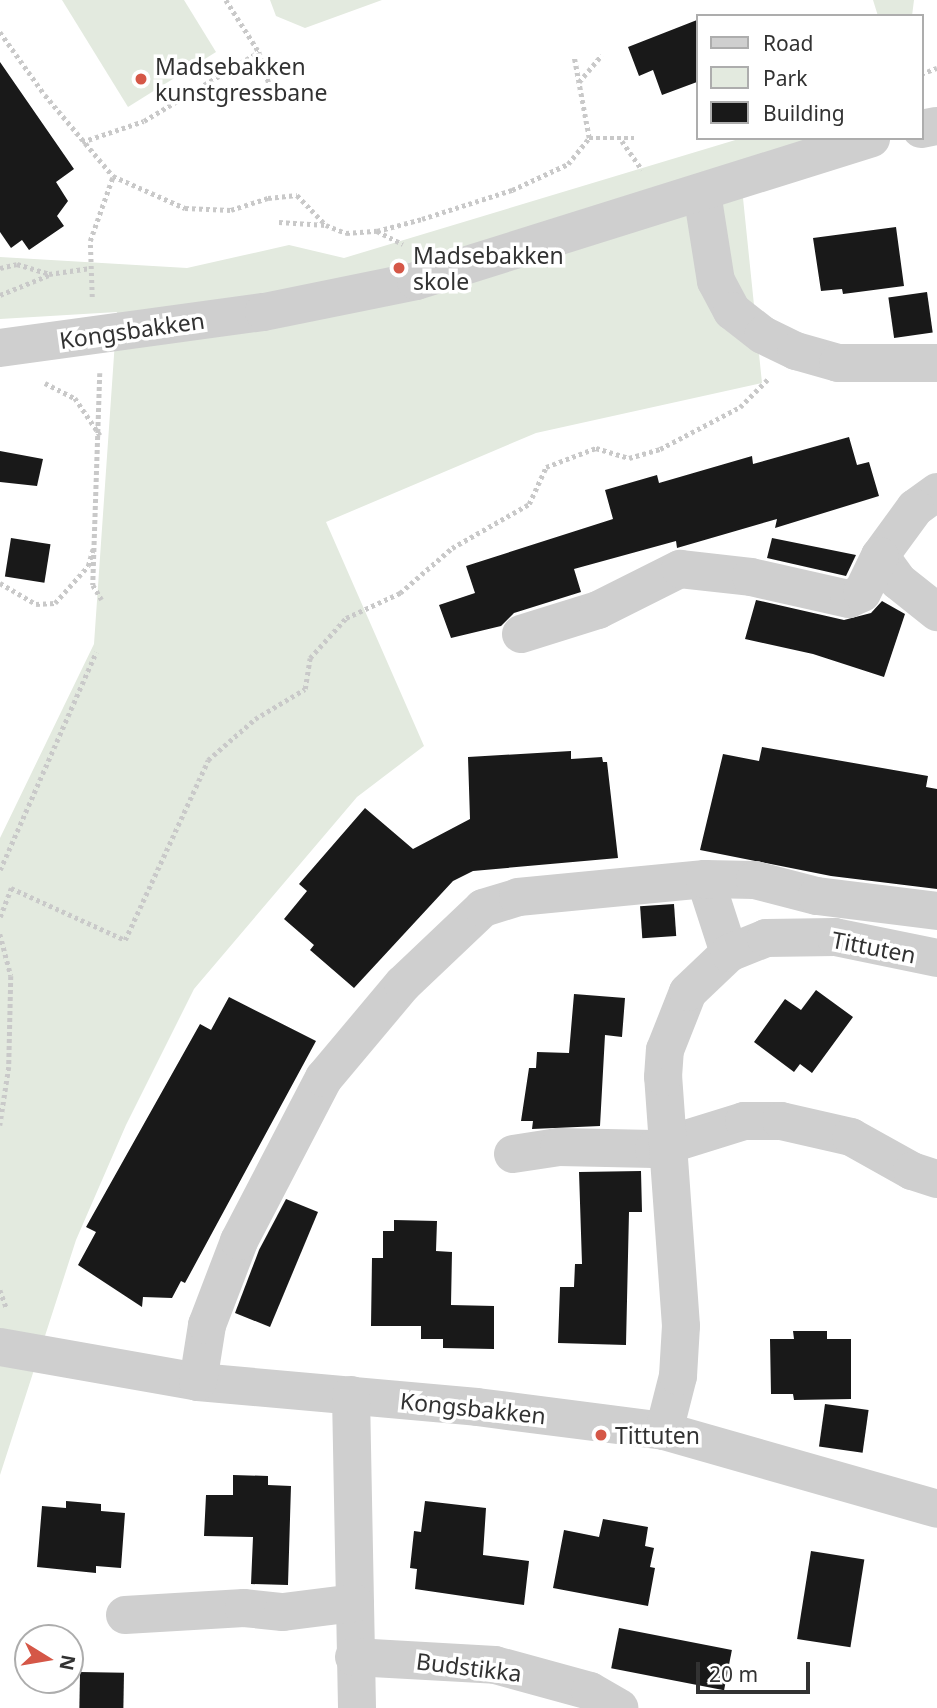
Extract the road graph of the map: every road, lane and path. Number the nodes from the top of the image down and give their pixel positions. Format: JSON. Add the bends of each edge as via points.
{"nodes":[{"id":1,"x":226,"y":0,"type":"edge"},
{"id":2,"x":0,"y":32,"type":"edge"},
{"id":3,"x":259,"y":52,"type":"junction"},
{"id":4,"x":602,"y":55,"type":"dead end"},
{"id":5,"x":574,"y":57,"type":"dead end"},
{"id":6,"x":579,"y":82,"type":"junction"},
{"id":7,"x":272,"y":93,"type":"dead end"},
{"id":8,"x":589,"y":138,"type":"junction"},
{"id":9,"x":634,"y":138,"type":"dead end"},
{"id":10,"x":861,"y":140,"type":"edge"},
{"id":11,"x":622,"y":141,"type":"junction"},
{"id":12,"x":82,"y":142,"type":"junction"},
{"id":13,"x":645,"y":173,"type":"dead end"},
{"id":14,"x":113,"y":176,"type":"junction"},
{"id":15,"x":702,"y":193,"type":"junction"},
{"id":16,"x":279,"y":222,"type":"dead end"},
{"id":17,"x":326,"y":225,"type":"junction"},
{"id":18,"x":92,"y":268,"type":"junction"},
{"id":19,"x":2,"y":270,"type":"edge"},
{"id":20,"x":49,"y":274,"type":"junction"},
{"id":21,"x":0,"y":295,"type":"edge"},
{"id":22,"x":93,"y":299,"type":"dead end"},
{"id":23,"x":0,"y":348,"type":"edge"},
{"id":24,"x":796,"y":351,"type":"junction"},
{"id":25,"x":99,"y":363,"type":"dead end"},
{"id":26,"x":937,"y":363,"type":"edge"},
{"id":27,"x":39,"y":381,"type":"dead end"},
{"id":28,"x":100,"y":435,"type":"junction"},
{"id":29,"x":937,"y":492,"type":"edge"},
{"id":30,"x":97,"y":538,"type":"junction"},
{"id":31,"x":880,"y":556,"type":"junction"},
{"id":32,"x":0,"y":583,"type":"edge"},
{"id":33,"x":102,"y":600,"type":"dead end"},
{"id":34,"x":937,"y":612,"type":"edge"},
{"id":35,"x":521,"y":634,"type":"dead end"},
{"id":36,"x":96,"y":652,"type":"dead end"},
{"id":37,"x":0,"y":870,"type":"edge"},
{"id":38,"x":705,"y":879,"type":"junction"},
{"id":39,"x":937,"y":911,"type":"edge"},
{"id":40,"x":0,"y":917,"type":"edge"},
{"id":41,"x":0,"y":934,"type":"edge"},
{"id":42,"x":729,"y":953,"type":"junction"},
{"id":43,"x":937,"y":958,"type":"edge"},
{"id":44,"x":0,"y":1125,"type":"edge"},
{"id":45,"x":665,"y":1147,"type":"junction"},
{"id":46,"x":513,"y":1154,"type":"dead end"},
{"id":47,"x":937,"y":1179,"type":"edge"},
{"id":48,"x":0,"y":1347,"type":"edge"},
{"id":49,"x":198,"y":1382,"type":"junction"},
{"id":50,"x":351,"y":1395,"type":"junction"},
{"id":51,"x":664,"y":1431,"type":"junction"},
{"id":52,"x":937,"y":1509,"type":"edge"},
{"id":53,"x":354,"y":1604,"type":"junction"},
{"id":54,"x":125,"y":1615,"type":"dead end"},
{"id":55,"x":354,"y":1657,"type":"junction"},
{"id":56,"x":357,"y":1708,"type":"edge"},
{"id":57,"x":620,"y":1708,"type":"edge"}],
"edges":[{"from":1,"to":3,"type":"path"},
{"from":2,"to":12,"type":"path"},
{"from":3,"to":7,"type":"path"},
{"from":3,"to":12,"type":"path","via":[[144,121]]},
{"from":4,"to":6,"type":"path"},
{"from":5,"to":6,"type":"path"},
{"from":6,"to":8,"type":"path"},
{"from":8,"to":11,"type":"path"},
{"from":8,"to":17,"type":"path","via":[[568,164],[512,190],[377,232],[346,233]]},
{"from":9,"to":11,"type":"path"},
{"from":10,"to":15,"type":"street"},
{"from":11,"to":13,"type":"path"},
{"from":12,"to":14,"type":"path"},
{"from":14,"to":17,"type":"path","via":[[185,208],[231,210],[298,195]]},
{"from":14,"to":18,"type":"path","via":[[90,241]]},
{"from":15,"to":23,"type":"street","name":"Kongsbakken","via":[[416,281],[264,312]]},
{"from":15,"to":24,"type":"street","via":[[716,281],[732,311]]},
{"from":16,"to":17,"type":"path"},
{"from":18,"to":20,"type":"path"},
{"from":18,"to":22,"type":"path"},
{"from":19,"to":20,"type":"path","via":[[17,264]]},
{"from":20,"to":21,"type":"path"},
{"from":24,"to":26,"type":"street","via":[[838,363]]},
{"from":24,"to":40,"type":"path","via":[[740,407],[660,449],[629,458],[596,448],[546,467],[529,504],[452,548],[400,593],[346,618],[310,658],[305,689],[255,719],[208,760],[125,940],[11,888]]},
{"from":25,"to":28,"type":"path"},
{"from":27,"to":28,"type":"path","via":[[75,398]]},
{"from":28,"to":30,"type":"path"},
{"from":29,"to":31,"type":"street","via":[[915,508]]},
{"from":30,"to":32,"type":"path","via":[[88,566],[55,603],[36,604]]},
{"from":30,"to":33,"type":"path","via":[[93,585]]},
{"from":31,"to":34,"type":"street","via":[[898,581]]},
{"from":31,"to":35,"type":"street","via":[[862,593],[849,600],[751,577],[680,569],[598,610]]},
{"from":36,"to":37,"type":"path"},
{"from":38,"to":39,"type":"street","via":[[755,880],[817,896]]},
{"from":38,"to":42,"type":"street"},
{"from":38,"to":49,"type":"street","via":[[518,897],[483,908],[456,928],[324,1078],[239,1241],[207,1325]]},
{"from":41,"to":44,"type":"path","via":[[11,976],[9,1067]]},
{"from":42,"to":43,"type":"street","name":"Tittuten","via":[[766,938],[794,936],[835,937]]},
{"from":42,"to":45,"type":"street","name":"Tittuten","via":[[688,992],[672,1027],[663,1077]]},
{"from":45,"to":46,"type":"street","via":[[629,1151],[559,1147]]},
{"from":45,"to":47,"type":"street","via":[[744,1121],[780,1121],[850,1137],[912,1171]]},
{"from":45,"to":51,"type":"street","name":"Tittuten","via":[[681,1326],[678,1376]]},
{"from":48,"to":49,"type":"street","name":"Kongsbakken"},
{"from":49,"to":50,"type":"street","name":"Kongsbakken"},
{"from":50,"to":51,"type":"street","name":"Kongsbakken"},
{"from":50,"to":53,"type":"street"},
{"from":51,"to":52,"type":"street","name":"Kongsbakken"},
{"from":53,"to":54,"type":"street","via":[[283,1612],[244,1608]]},
{"from":53,"to":55,"type":"street"},
{"from":55,"to":56,"type":"street"},
{"from":55,"to":57,"type":"street","name":"Budstikka","via":[[495,1665],[590,1691]]}]}
